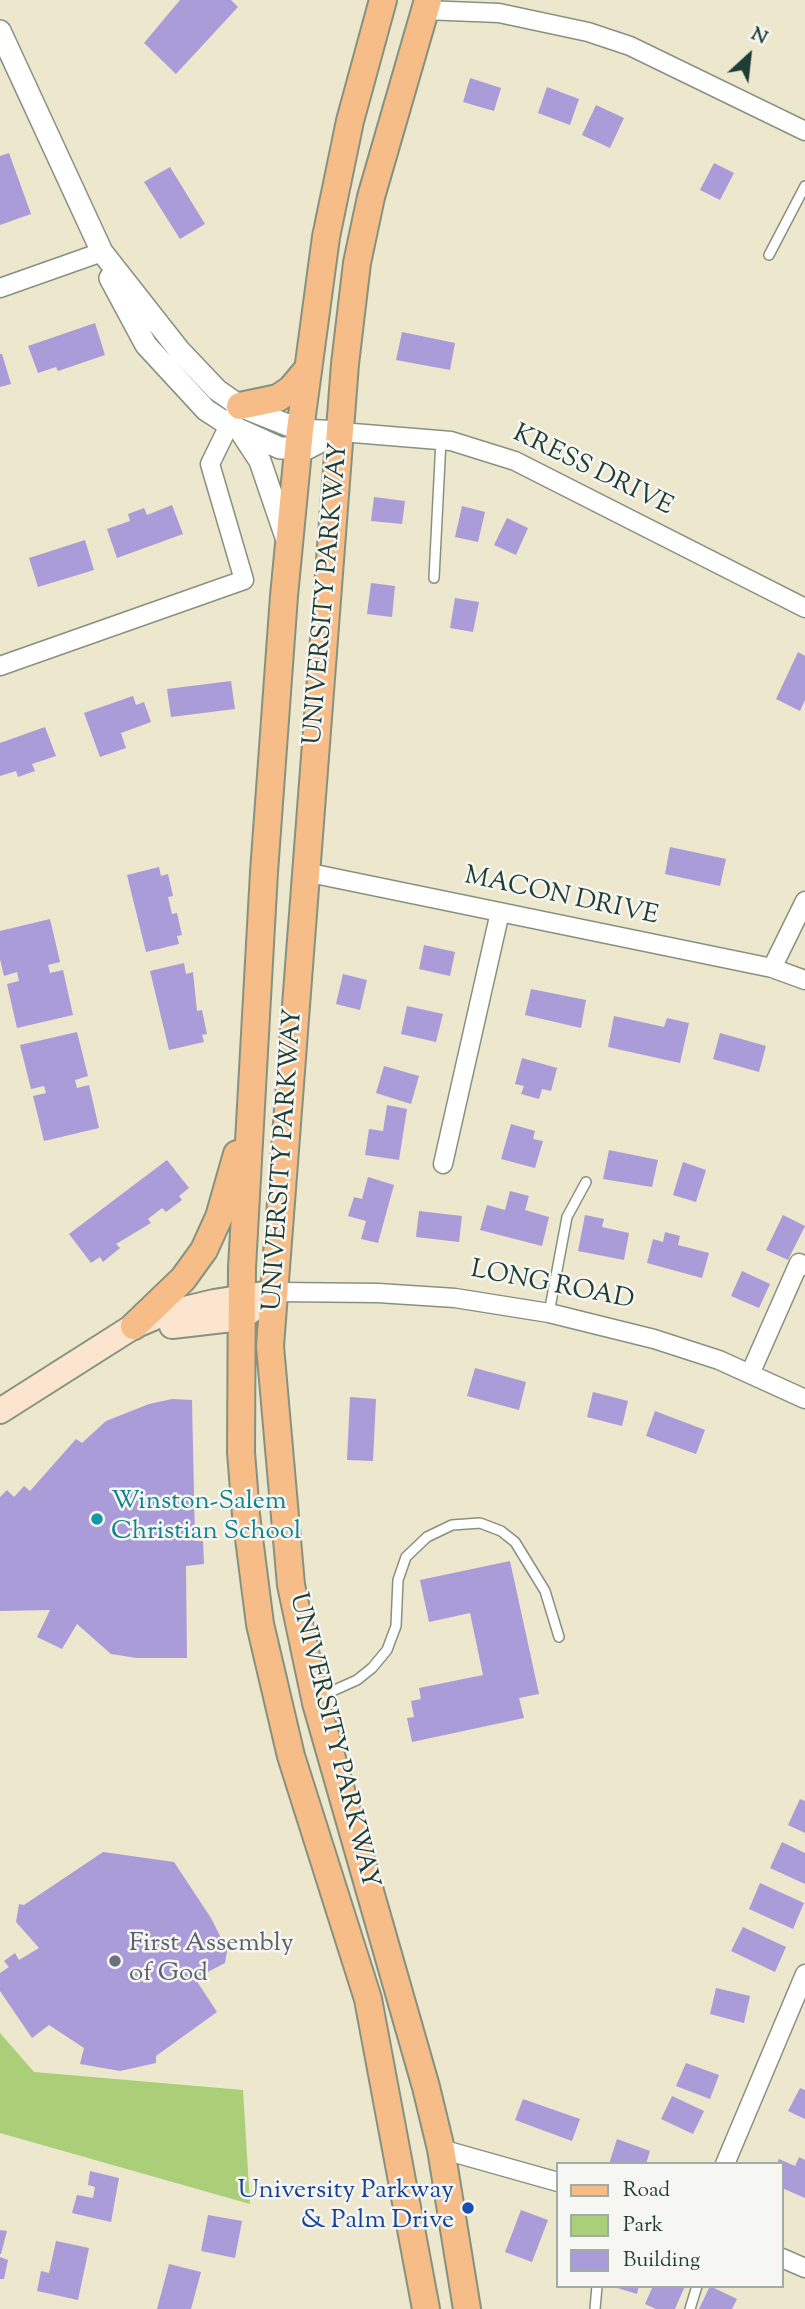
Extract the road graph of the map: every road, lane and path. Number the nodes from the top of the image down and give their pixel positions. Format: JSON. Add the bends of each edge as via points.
{"nodes":[{"id":1,"x":383,"y":0,"type":"edge"},
{"id":2,"x":426,"y":5,"type":"edge"},
{"id":3,"x":0,"y":31,"type":"edge"},
{"id":4,"x":805,"y":131,"type":"edge"},
{"id":5,"x":805,"y":186,"type":"edge"},
{"id":6,"x":102,"y":252,"type":"junction"},
{"id":7,"x":769,"y":255,"type":"dead end"},
{"id":8,"x":0,"y":288,"type":"edge"},
{"id":9,"x":307,"y":370,"type":"junction"},
{"id":10,"x":236,"y":421,"type":"junction"},
{"id":11,"x":341,"y":432,"type":"junction"},
{"id":12,"x":299,"y":439,"type":"junction"},
{"id":13,"x":441,"y":440,"type":"junction"},
{"id":14,"x":289,"y":544,"type":"junction"},
{"id":15,"x":434,"y":578,"type":"dead end"},
{"id":16,"x":805,"y":608,"type":"edge"},
{"id":17,"x":0,"y":666,"type":"edge"},
{"id":18,"x":305,"y":872,"type":"junction"},
{"id":19,"x":805,"y":901,"type":"edge"},
{"id":20,"x":500,"y":912,"type":"junction"},
{"id":21,"x":772,"y":968,"type":"junction"},
{"id":22,"x":805,"y":980,"type":"edge"},
{"id":23,"x":251,"y":1118,"type":"junction"},
{"id":24,"x":443,"y":1164,"type":"dead end"},
{"id":25,"x":586,"y":1182,"type":"dead end"},
{"id":26,"x":805,"y":1266,"type":"edge"},
{"id":27,"x":276,"y":1292,"type":"junction"},
{"id":28,"x":241,"y":1309,"type":"junction"},
{"id":29,"x":549,"y":1313,"type":"junction"},
{"id":30,"x":134,"y":1326,"type":"junction"},
{"id":31,"x":95,"y":1352,"type":"junction"},
{"id":32,"x":750,"y":1374,"type":"junction"},
{"id":33,"x":805,"y":1399,"type":"edge"},
{"id":34,"x":0,"y":1411,"type":"edge"},
{"id":35,"x":559,"y":1637,"type":"dead end"},
{"id":36,"x":315,"y":1698,"type":"junction"},
{"id":37,"x":805,"y":1974,"type":"edge"},
{"id":38,"x":441,"y":2149,"type":"junction"},
{"id":39,"x":726,"y":2162,"type":"edge"},
{"id":40,"x":556,"y":2181,"type":"edge"},
{"id":41,"x":784,"y":2259,"type":"edge"},
{"id":42,"x":805,"y":2268,"type":"edge"},
{"id":43,"x":597,"y":2288,"type":"edge"},
{"id":44,"x":696,"y":2288,"type":"edge"},
{"id":45,"x":426,"y":2309,"type":"edge"},
{"id":46,"x":467,"y":2309,"type":"edge"},
{"id":47,"x":595,"y":2309,"type":"edge"},
{"id":48,"x":690,"y":2309,"type":"edge"}],
"edges":[{"from":1,"to":9,"type":"main road","name":"UNIVERSITY PARKWAY","via":[[350,121],[326,237]]},
{"from":2,"to":4,"type":"street","via":[[499,13],[588,32],[630,46]]},
{"from":2,"to":11,"type":"main road","name":"UNIVERSITY PARKWAY","via":[[370,197],[357,263]]},
{"from":3,"to":6,"type":"street"},
{"from":5,"to":7,"type":"lane"},
{"from":6,"to":8,"type":"street"},
{"from":6,"to":10,"type":"street","via":[[179,350],[217,390]]},
{"from":9,"to":10,"type":"main road","via":[[278,398]]},
{"from":9,"to":12,"type":"main road","name":"UNIVERSITY PARKWAY"},
{"from":10,"to":12,"type":"street"},
{"from":10,"to":14,"type":"street","via":[[260,461]]},
{"from":10,"to":17,"type":"street","via":[[210,464],[244,580]]},
{"from":11,"to":12,"type":"street"},
{"from":11,"to":13,"type":"street","name":"KRESS DRIVE"},
{"from":11,"to":18,"type":"main road","name":"UNIVERSITY PARKWAY"},
{"from":12,"to":14,"type":"main road","name":"UNIVERSITY PARKWAY"},
{"from":13,"to":15,"type":"lane"},
{"from":13,"to":16,"type":"street","name":"KRESS DRIVE","via":[[515,461]]},
{"from":14,"to":23,"type":"main road","name":"UNIVERSITY PARKWAY"},
{"from":18,"to":20,"type":"street","name":"MACON DRIVE"},
{"from":18,"to":27,"type":"main road","name":"UNIVERSITY PARKWAY"},
{"from":19,"to":21,"type":"street"},
{"from":20,"to":21,"type":"street","name":"MACON DRIVE"},
{"from":20,"to":24,"type":"street"},
{"from":21,"to":22,"type":"street","name":"MACON DRIVE"},
{"from":23,"to":28,"type":"main road","name":"UNIVERSITY PARKWAY"},
{"from":23,"to":30,"type":"main road","via":[[240,1137],[231,1182],[204,1250],[183,1279]]},
{"from":25,"to":29,"type":"lane","via":[[567,1217]]},
{"from":26,"to":32,"type":"street","via":[[799,1263]]},
{"from":27,"to":28,"type":"main road"},
{"from":27,"to":29,"type":"street","name":"LONG ROAD","via":[[455,1298]]},
{"from":27,"to":36,"type":"main road","name":"UNIVERSITY PARKWAY","via":[[270,1346],[280,1475],[291,1585]]},
{"from":28,"to":30,"type":"main road","via":[[200,1305]]},
{"from":28,"to":31,"type":"main road","via":[[173,1325]]},
{"from":28,"to":45,"type":"main road","name":"UNIVERSITY PARKWAY","via":[[242,1465],[260,1624],[291,1756],[368,1999]]},
{"from":29,"to":32,"type":"street","name":"LONG ROAD","via":[[654,1339]]},
{"from":30,"to":31,"type":"main road"},
{"from":31,"to":34,"type":"main road"},
{"from":32,"to":33,"type":"street","name":"LONG ROAD"},
{"from":35,"to":36,"type":"lane","via":[[545,1591],[515,1542],[480,1523],[452,1525],[426,1537],[406,1557],[398,1580],[396,1626],[387,1650],[357,1680]]},
{"from":36,"to":38,"type":"main road","name":"UNIVERSITY PARKWAY"},
{"from":37,"to":39,"type":"street"},
{"from":38,"to":40,"type":"street"},
{"from":38,"to":46,"type":"main road","name":"UNIVERSITY PARKWAY"},
{"from":41,"to":42,"type":"street"},
{"from":43,"to":47,"type":"lane"},
{"from":44,"to":48,"type":"lane"}]}
